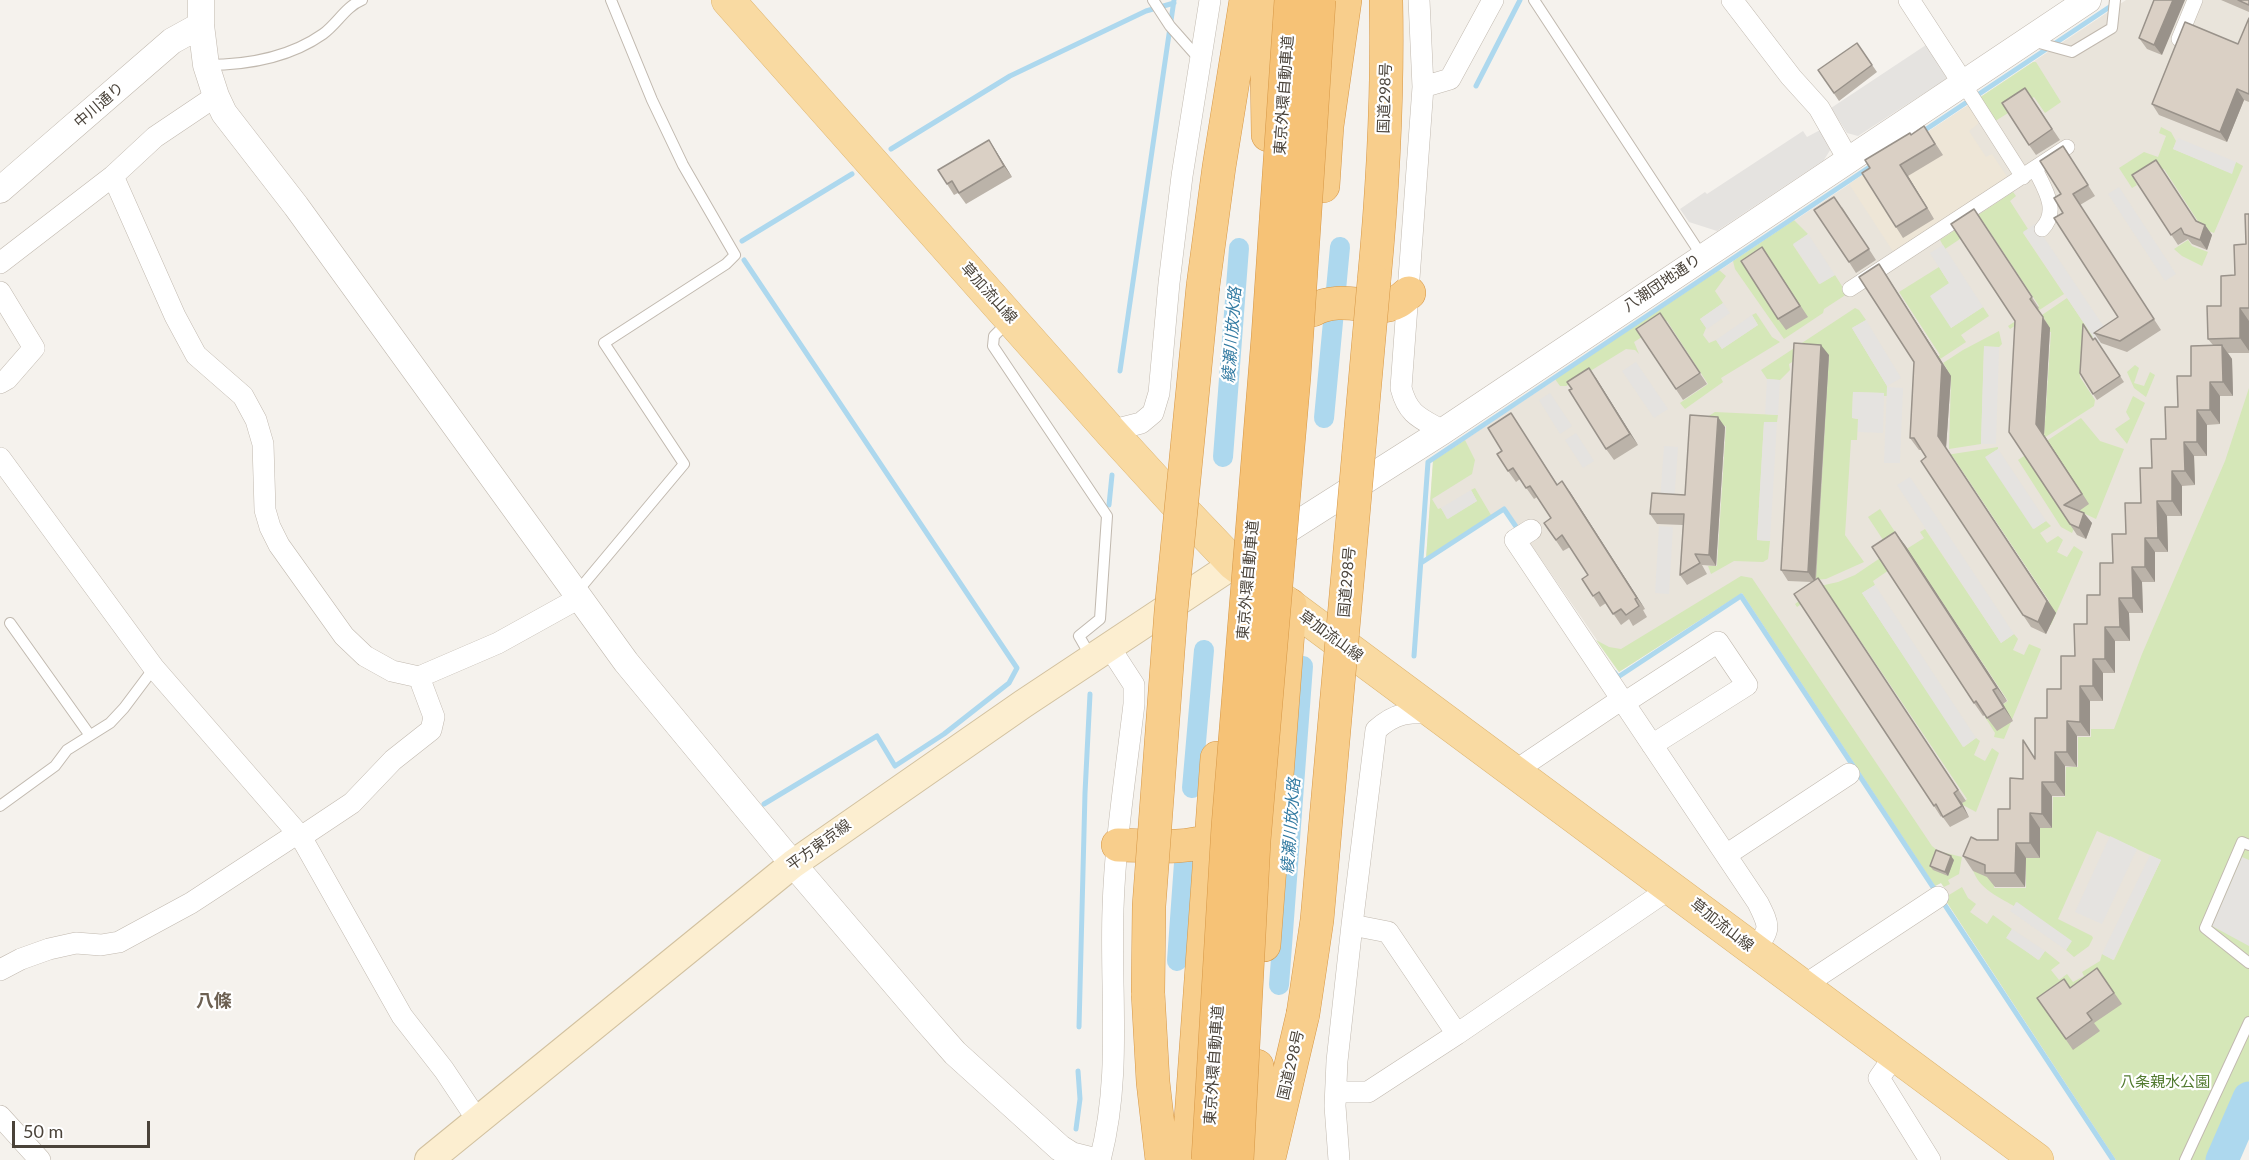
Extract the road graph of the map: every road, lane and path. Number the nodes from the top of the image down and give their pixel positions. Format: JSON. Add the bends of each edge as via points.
{"nodes":[{"id":1,"x":201,"y":0,"type":"edge"},
{"id":2,"x":362,"y":0,"type":"edge"},
{"id":3,"x":611,"y":0,"type":"edge"},
{"id":4,"x":728,"y":0,"type":"edge"},
{"id":5,"x":1153,"y":0,"type":"edge"},
{"id":6,"x":1210,"y":0,"type":"edge"},
{"id":7,"x":1246,"y":0,"type":"edge"},
{"id":8,"x":1266,"y":0,"type":"edge"},
{"id":9,"x":1291,"y":0,"type":"edge"},
{"id":10,"x":1318,"y":0,"type":"edge"},
{"id":11,"x":1346,"y":0,"type":"edge"},
{"id":12,"x":1386,"y":0,"type":"edge"},
{"id":13,"x":1419,"y":0,"type":"edge"},
{"id":14,"x":1493,"y":0,"type":"edge"},
{"id":15,"x":1534,"y":0,"type":"edge"},
{"id":16,"x":1732,"y":0,"type":"edge"},
{"id":17,"x":1909,"y":0,"type":"edge"},
{"id":18,"x":2088,"y":0,"type":"edge"},
{"id":19,"x":2115,"y":0,"type":"edge"},
{"id":20,"x":2195,"y":0,"type":"edge"},
{"id":21,"x":201,"y":25,"type":"junction"},
{"id":22,"x":2029,"y":40,"type":"junction"},
{"id":23,"x":2174,"y":52,"type":"edge"},
{"id":24,"x":1201,"y":62,"type":"junction"},
{"id":25,"x":206,"y":65,"type":"junction"},
{"id":26,"x":1963,"y":83,"type":"junction"},
{"id":27,"x":1423,"y":87,"type":"junction"},
{"id":28,"x":216,"y":96,"type":"junction"},
{"id":29,"x":2067,"y":147,"type":"edge"},
{"id":30,"x":1848,"y":159,"type":"junction"},
{"id":31,"x":2029,"y":173,"type":"junction"},
{"id":32,"x":113,"y":176,"type":"junction"},
{"id":33,"x":0,"y":190,"type":"edge"},
{"id":34,"x":2042,"y":229,"type":"dead end"},
{"id":35,"x":1702,"y":256,"type":"junction"},
{"id":36,"x":0,"y":263,"type":"edge"},
{"id":37,"x":1850,"y":289,"type":"dead end"},
{"id":38,"x":0,"y":292,"type":"edge"},
{"id":39,"x":1408,"y":293,"type":"junction"},
{"id":40,"x":1313,"y":310,"type":"junction"},
{"id":41,"x":1011,"y":319,"type":"junction"},
{"id":42,"x":0,"y":384,"type":"edge"},
{"id":43,"x":1110,"y":431,"type":"junction"},
{"id":44,"x":1443,"y":431,"type":"junction"},
{"id":45,"x":0,"y":458,"type":"edge"},
{"id":46,"x":1298,"y":523,"type":"junction"},
{"id":47,"x":1531,"y":530,"type":"dead end"},
{"id":48,"x":1234,"y":564,"type":"junction"},
{"id":49,"x":579,"y":594,"type":"junction"},
{"id":50,"x":1290,"y":607,"type":"junction"},
{"id":51,"x":10,"y":623,"type":"dead end"},
{"id":52,"x":1101,"y":654,"type":"junction"},
{"id":53,"x":154,"y":669,"type":"junction"},
{"id":54,"x":418,"y":677,"type":"junction"},
{"id":55,"x":1623,"y":701,"type":"junction"},
{"id":56,"x":1437,"y":713,"type":"junction"},
{"id":57,"x":89,"y":734,"type":"junction"},
{"id":58,"x":1653,"y":746,"type":"junction"},
{"id":59,"x":1515,"y":771,"type":"junction"},
{"id":60,"x":1849,"y":774,"type":"dead end"},
{"id":61,"x":0,"y":806,"type":"edge"},
{"id":62,"x":300,"y":835,"type":"junction"},
{"id":63,"x":1210,"y":840,"type":"junction"},
{"id":64,"x":1118,"y":845,"type":"junction"},
{"id":65,"x":2249,"y":845,"type":"edge"},
{"id":66,"x":1725,"y":855,"type":"junction"},
{"id":67,"x":793,"y":864,"type":"junction"},
{"id":68,"x":1672,"y":887,"type":"junction"},
{"id":69,"x":1938,"y":897,"type":"dead end"},
{"id":70,"x":1352,"y":925,"type":"junction"},
{"id":71,"x":1754,"y":950,"type":"junction"},
{"id":72,"x":2249,"y":963,"type":"edge"},
{"id":73,"x":0,"y":970,"type":"edge"},
{"id":74,"x":1803,"y":986,"type":"junction"},
{"id":75,"x":2249,"y":1022,"type":"edge"},
{"id":76,"x":1457,"y":1034,"type":"junction"},
{"id":77,"x":1895,"y":1055,"type":"junction"},
{"id":78,"x":1336,"y":1092,"type":"junction"},
{"id":79,"x":0,"y":1116,"type":"edge"},
{"id":80,"x":478,"y":1121,"type":"junction"},
{"id":81,"x":40,"y":1160,"type":"edge"},
{"id":82,"x":429,"y":1160,"type":"edge"},
{"id":83,"x":1091,"y":1160,"type":"edge"},
{"id":84,"x":1100,"y":1160,"type":"edge"},
{"id":85,"x":1162,"y":1160,"type":"edge"},
{"id":86,"x":1188,"y":1160,"type":"edge"},
{"id":87,"x":1208,"y":1160,"type":"edge"},
{"id":88,"x":1237,"y":1160,"type":"edge"},
{"id":89,"x":1255,"y":1160,"type":"edge"},
{"id":90,"x":1268,"y":1160,"type":"edge"},
{"id":91,"x":1339,"y":1160,"type":"edge"},
{"id":92,"x":1930,"y":1160,"type":"edge"},
{"id":93,"x":2037,"y":1160,"type":"edge"},
{"id":94,"x":2185,"y":1160,"type":"edge"}],
"edges":[{"from":1,"to":21,"type":"street"},
{"from":2,"to":25,"type":"lane","via":[[347,8],[323,34],[294,49],[256,63]]},
{"from":3,"to":49,"type":"lane","via":[[683,165],[735,255],[604,343],[684,464]]},
{"from":4,"to":41,"type":"main road","name":"草加流山線"},
{"from":5,"to":24,"type":"lane"},
{"from":6,"to":24,"type":"street"},
{"from":7,"to":85,"type":"highway","bridge":true,"via":[[1203,286],[1171,611],[1149,906],[1148,993]]},
{"from":8,"to":48,"type":"highway","via":[[1269,118]]},
{"from":9,"to":87,"type":"highway","name":"東京外環自動車道","bridge":true,"via":[[1228,827]]},
{"from":10,"to":88,"type":"highway","name":"東京外環自動車道","bridge":true,"via":[[1294,377],[1254,840]]},
{"from":11,"to":40,"type":"highway","name":"国道298号","via":[[1327,126]]},
{"from":12,"to":90,"type":"highway","name":"国道298号","bridge":true,"via":[[1381,211],[1320,888],[1303,1014]]},
{"from":13,"to":27,"type":"street"},
{"from":14,"to":27,"type":"street","via":[[1450,79]]},
{"from":15,"to":35,"type":"lane"},
{"from":16,"to":30,"type":"street","via":[[1819,108]]},
{"from":17,"to":26,"type":"street"},
{"from":18,"to":22,"type":"street","name":"八潮団地通り"},
{"from":19,"to":22,"type":"lane","via":[[2112,28],[2072,52]]},
{"from":20,"to":23,"type":"street"},
{"from":21,"to":25,"type":"street"},
{"from":21,"to":33,"type":"street","name":"中川通り","via":[[171,40]]},
{"from":22,"to":26,"type":"street","name":"八潮団地通り"},
{"from":24,"to":43,"type":"street","via":[[1168,283],[1159,393],[1153,413],[1141,423]]},
{"from":25,"to":28,"type":"street"},
{"from":26,"to":30,"type":"street","name":"八潮団地通り"},
{"from":26,"to":31,"type":"street"},
{"from":27,"to":39,"type":"street"},
{"from":28,"to":32,"type":"street","via":[[155,137]]},
{"from":28,"to":49,"type":"street","via":[[224,113]]},
{"from":29,"to":31,"type":"street"},
{"from":30,"to":35,"type":"street","name":"八潮団地通り"},
{"from":31,"to":34,"type":"street","via":[[2049,197],[2052,212]]},
{"from":31,"to":37,"type":"street"},
{"from":32,"to":36,"type":"street"},
{"from":32,"to":54,"type":"street","via":[[196,355],[243,396],[256,420],[263,444],[265,510],[279,545],[344,636],[365,656],[392,671]]},
{"from":35,"to":44,"type":"street","name":"八潮団地通り"},
{"from":38,"to":42,"type":"street","via":[[34,348]]},
{"from":39,"to":40,"type":"highway","via":[[1396,303],[1335,302]]},
{"from":39,"to":44,"type":"street","via":[[1401,388],[1405,404],[1412,413]]},
{"from":40,"to":46,"type":"highway","name":"国道298号"},
{"from":41,"to":43,"type":"main road","name":"草加流山線"},
{"from":41,"to":52,"type":"lane","via":[[994,336],[993,346],[1107,516],[1100,620],[1079,636]]},
{"from":43,"to":48,"type":"main road","name":"草加流山線"},
{"from":44,"to":46,"type":"street","name":"八潮団地通り"},
{"from":45,"to":53,"type":"street"},
{"from":46,"to":48,"type":"street","name":"八潮団地通り"},
{"from":46,"to":50,"type":"highway","name":"国道298号"},
{"from":47,"to":55,"type":"street","via":[[1515,540]]},
{"from":48,"to":50,"type":"main road","name":"草加流山線"},
{"from":48,"to":52,"type":"main road","name":"平方東京線"},
{"from":48,"to":63,"type":"highway"},
{"from":49,"to":54,"type":"street","via":[[498,643]]},
{"from":49,"to":67,"type":"street","via":[[626,662]]},
{"from":50,"to":56,"type":"main road","name":"草加流山線"},
{"from":50,"to":89,"type":"highway","name":"国道298号","via":[[1259,1005]]},
{"from":51,"to":57,"type":"lane"},
{"from":52,"to":64,"type":"street","via":[[1134,685]]},
{"from":52,"to":67,"type":"main road","name":"平方東京線"},
{"from":53,"to":57,"type":"lane","via":[[110,723]]},
{"from":53,"to":62,"type":"street"},
{"from":54,"to":62,"type":"street","via":[[434,717],[431,730],[393,760],[352,803]]},
{"from":55,"to":58,"type":"street"},
{"from":55,"to":58,"type":"street","via":[[1718,642],[1747,685]]},
{"from":55,"to":59,"type":"street"},
{"from":56,"to":59,"type":"main road","name":"草加流山線"},
{"from":56,"to":70,"type":"street","via":[[1409,712],[1389,718],[1376,729]]},
{"from":57,"to":61,"type":"lane","via":[[66,750],[55,766]]},
{"from":58,"to":66,"type":"street"},
{"from":59,"to":68,"type":"main road","name":"草加流山線"},
{"from":60,"to":66,"type":"street"},
{"from":62,"to":73,"type":"street","via":[[191,903],[119,942],[76,943],[48,949]]},
{"from":62,"to":80,"type":"street","via":[[402,1016]]},
{"from":63,"to":64,"type":"highway","via":[[1199,844]]},
{"from":63,"to":86,"type":"highway"},
{"from":64,"to":84,"type":"street","via":[[1113,907],[1112,1091]]},
{"from":65,"to":72,"type":"lane","via":[[2242,842],[2205,927]]},
{"from":66,"to":71,"type":"street","via":[[1768,923],[1765,936]]},
{"from":67,"to":80,"type":"main road","name":"平方東京線"},
{"from":67,"to":83,"type":"street","via":[[956,1053],[1050,1140],[1071,1155]]},
{"from":68,"to":71,"type":"main road","name":"草加流山線"},
{"from":68,"to":76,"type":"street"},
{"from":69,"to":74,"type":"street"},
{"from":70,"to":76,"type":"street","via":[[1389,932]]},
{"from":70,"to":78,"type":"street"},
{"from":71,"to":74,"type":"main road","name":"草加流山線"},
{"from":74,"to":77,"type":"main road","name":"草加流山線"},
{"from":75,"to":94,"type":"lane"},
{"from":76,"to":78,"type":"street","via":[[1368,1092]]},
{"from":77,"to":92,"type":"street","via":[[1879,1078]]},
{"from":77,"to":93,"type":"main road","name":"草加流山線"},
{"from":78,"to":91,"type":"street"},
{"from":79,"to":81,"type":"street"},
{"from":80,"to":82,"type":"main road","name":"平方東京線"}]}
